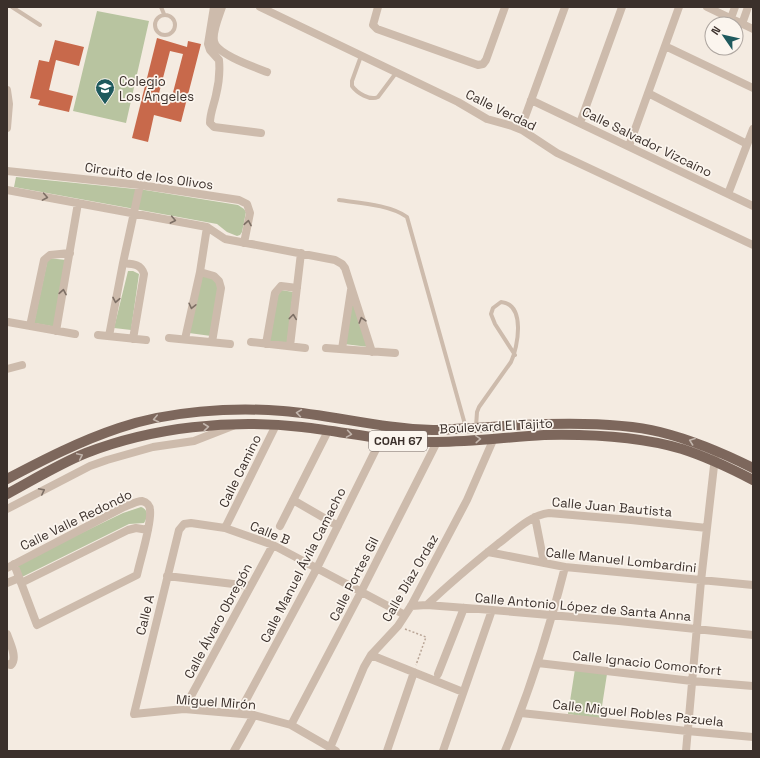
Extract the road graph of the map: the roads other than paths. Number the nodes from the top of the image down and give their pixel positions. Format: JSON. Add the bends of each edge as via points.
{"nodes":[{"id":1,"x":12,"y":7,"type":"edge"},
{"id":2,"x":161,"y":7,"type":"edge"},
{"id":3,"x":214,"y":7,"type":"edge"},
{"id":4,"x":222,"y":7,"type":"edge"},
{"id":5,"x":260,"y":7,"type":"edge"},
{"id":6,"x":378,"y":7,"type":"edge"},
{"id":7,"x":505,"y":7,"type":"edge"},
{"id":8,"x":565,"y":7,"type":"edge"},
{"id":9,"x":622,"y":7,"type":"edge"},
{"id":10,"x":679,"y":7,"type":"edge"},
{"id":11,"x":707,"y":7,"type":"edge"},
{"id":12,"x":748,"y":7,"type":"edge"},
{"id":13,"x":164,"y":14,"type":"junction"},
{"id":14,"x":727,"y":16,"type":"edge"},
{"id":15,"x":744,"y":18,"type":"edge"},
{"id":16,"x":40,"y":25,"type":"dead end"},
{"id":17,"x":665,"y":46,"type":"junction"},
{"id":18,"x":361,"y":56,"type":"junction"},
{"id":19,"x":222,"y":57,"type":"junction"},
{"id":20,"x":267,"y":72,"type":"dead end"},
{"id":21,"x":396,"y":72,"type":"junction"},
{"id":22,"x":753,"y":88,"type":"edge"},
{"id":23,"x":7,"y":90,"type":"edge"},
{"id":24,"x":648,"y":93,"type":"junction"},
{"id":25,"x":531,"y":100,"type":"junction"},
{"id":26,"x":525,"y":117,"type":"dead end"},
{"id":27,"x":580,"y":123,"type":"junction"},
{"id":28,"x":7,"y":128,"type":"edge"},
{"id":29,"x":753,"y":129,"type":"edge"},
{"id":30,"x":261,"y":133,"type":"dead end"},
{"id":31,"x":747,"y":144,"type":"junction"},
{"id":32,"x":629,"y":146,"type":"junction"},
{"id":33,"x":7,"y":171,"type":"edge"},
{"id":34,"x":140,"y":185,"type":"junction"},
{"id":35,"x":7,"y":190,"type":"edge"},
{"id":36,"x":728,"y":194,"type":"junction"},
{"id":37,"x":339,"y":200,"type":"dead end"},
{"id":38,"x":78,"y":203,"type":"junction"},
{"id":39,"x":753,"y":206,"type":"edge"},
{"id":40,"x":134,"y":213,"type":"junction"},
{"id":41,"x":207,"y":227,"type":"junction"},
{"id":42,"x":244,"y":243,"type":"junction"},
{"id":43,"x":753,"y":245,"type":"edge"},
{"id":44,"x":301,"y":253,"type":"junction"},
{"id":45,"x":70,"y":254,"type":"junction"},
{"id":46,"x":123,"y":263,"type":"junction"},
{"id":47,"x":200,"y":272,"type":"junction"},
{"id":48,"x":297,"y":288,"type":"junction"},
{"id":49,"x":352,"y":288,"type":"junction"},
{"id":50,"x":8,"y":322,"type":"dead end"},
{"id":51,"x":30,"y":326,"type":"junction"},
{"id":52,"x":56,"y":331,"type":"junction"},
{"id":53,"x":75,"y":334,"type":"dead end"},
{"id":54,"x":98,"y":335,"type":"dead end"},
{"id":55,"x":109,"y":336,"type":"junction"},
{"id":56,"x":168,"y":338,"type":"dead end"},
{"id":57,"x":133,"y":339,"type":"junction"},
{"id":58,"x":185,"y":339,"type":"junction"},
{"id":59,"x":146,"y":340,"type":"dead end"},
{"id":60,"x":212,"y":342,"type":"junction"},
{"id":61,"x":251,"y":342,"type":"dead end"},
{"id":62,"x":230,"y":344,"type":"dead end"},
{"id":63,"x":266,"y":344,"type":"junction"},
{"id":64,"x":290,"y":346,"type":"junction"},
{"id":65,"x":305,"y":348,"type":"dead end"},
{"id":66,"x":326,"y":348,"type":"dead end"},
{"id":67,"x":342,"y":349,"type":"junction"},
{"id":68,"x":372,"y":352,"type":"junction"},
{"id":69,"x":395,"y":353,"type":"dead end"},
{"id":70,"x":514,"y":354,"type":"junction"},
{"id":71,"x":22,"y":365,"type":"dead end"},
{"id":72,"x":7,"y":369,"type":"edge"},
{"id":73,"x":240,"y":423,"type":"junction"},
{"id":74,"x":276,"y":424,"type":"junction"},
{"id":75,"x":387,"y":427,"type":"junction"},
{"id":76,"x":471,"y":428,"type":"junction"},
{"id":77,"x":328,"y":431,"type":"junction"},
{"id":78,"x":494,"y":438,"type":"junction"},
{"id":79,"x":380,"y":440,"type":"junction"},
{"id":80,"x":437,"y":442,"type":"junction"},
{"id":81,"x":716,"y":450,"type":"junction"},
{"id":82,"x":714,"y":461,"type":"junction"},
{"id":83,"x":40,"y":462,"type":"junction"},
{"id":84,"x":753,"y":468,"type":"edge"},
{"id":85,"x":45,"y":473,"type":"junction"},
{"id":86,"x":7,"y":479,"type":"edge"},
{"id":87,"x":753,"y":480,"type":"edge"},
{"id":88,"x":7,"y":494,"type":"edge"},
{"id":89,"x":293,"y":500,"type":"junction"},
{"id":90,"x":7,"y":509,"type":"edge"},
{"id":91,"x":535,"y":517,"type":"junction"},
{"id":92,"x":184,"y":524,"type":"joint"},
{"id":93,"x":280,"y":526,"type":"dead end"},
{"id":94,"x":338,"y":526,"type":"junction"},
{"id":95,"x":225,"y":528,"type":"junction"},
{"id":96,"x":707,"y":528,"type":"junction"},
{"id":97,"x":148,"y":530,"type":"junction"},
{"id":98,"x":272,"y":545,"type":"junction"},
{"id":99,"x":488,"y":552,"type":"junction"},
{"id":100,"x":544,"y":563,"type":"junction"},
{"id":101,"x":11,"y":566,"type":"edge"},
{"id":102,"x":565,"y":567,"type":"junction"},
{"id":103,"x":317,"y":568,"type":"junction"},
{"id":104,"x":167,"y":576,"type":"junction"},
{"id":105,"x":20,"y":580,"type":"junction"},
{"id":106,"x":701,"y":581,"type":"junction"},
{"id":107,"x":7,"y":583,"type":"edge"},
{"id":108,"x":753,"y":585,"type":"edge"},
{"id":109,"x":250,"y":586,"type":"junction"},
{"id":110,"x":361,"y":592,"type":"junction"},
{"id":111,"x":427,"y":605,"type":"junction"},
{"id":112,"x":411,"y":606,"type":"junction"},
{"id":113,"x":464,"y":608,"type":"junction"},
{"id":114,"x":492,"y":610,"type":"junction"},
{"id":115,"x":405,"y":616,"type":"junction"},
{"id":116,"x":552,"y":616,"type":"junction"},
{"id":117,"x":697,"y":629,"type":"junction"},
{"id":118,"x":7,"y":634,"type":"edge"},
{"id":119,"x":753,"y":635,"type":"edge"},
{"id":120,"x":371,"y":655,"type":"junction"},
{"id":121,"x":538,"y":663,"type":"junction"},
{"id":122,"x":7,"y":664,"type":"edge"},
{"id":123,"x":414,"y":672,"type":"junction"},
{"id":124,"x":438,"y":674,"type":"dead end"},
{"id":125,"x":692,"y":681,"type":"junction"},
{"id":126,"x":753,"y":686,"type":"edge"},
{"id":127,"x":463,"y":692,"type":"junction"},
{"id":128,"x":184,"y":709,"type":"junction"},
{"id":129,"x":239,"y":713,"type":"junction"},
{"id":130,"x":521,"y":713,"type":"junction"},
{"id":131,"x":134,"y":714,"type":"joint"},
{"id":132,"x":254,"y":715,"type":"junction"},
{"id":133,"x":291,"y":725,"type":"junction"},
{"id":134,"x":687,"y":731,"type":"junction"},
{"id":135,"x":753,"y":737,"type":"edge"},
{"id":136,"x":333,"y":750,"type":"edge"},
{"id":137,"x":234,"y":751,"type":"edge"},
{"id":138,"x":387,"y":751,"type":"edge"},
{"id":139,"x":443,"y":751,"type":"edge"},
{"id":140,"x":505,"y":751,"type":"edge"},
{"id":141,"x":686,"y":751,"type":"edge"}],
"edges":[{"from":1,"to":16,"type":"lane"},
{"from":2,"to":13,"type":"lane"},
{"from":3,"to":19,"type":"street","via":[[208,44],[210,50]]},
{"from":4,"to":19,"type":"street","via":[[214,40]]},
{"from":5,"to":18,"type":"street","name":"Calle Verdad"},
{"from":6,"to":7,"type":"street","via":[[373,25],[377,28],[478,65],[486,60]]},
{"from":8,"to":25,"type":"street"},
{"from":9,"to":27,"type":"street"},
{"from":10,"to":17,"type":"street"},
{"from":11,"to":14,"type":"street"},
{"from":12,"to":15,"type":"street"},
{"from":13,"to":13,"type":"lane","via":[[157,18],[155,26],[159,33],[166,35],[174,31],[176,23],[172,16]]},
{"from":17,"to":22,"type":"street"},
{"from":17,"to":24,"type":"street"},
{"from":18,"to":21,"type":"street","name":"Calle Verdad"},
{"from":18,"to":21,"type":"lane","via":[[352,86],[357,92],[372,99],[378,97]]},
{"from":19,"to":20,"type":"street"},
{"from":19,"to":30,"type":"street","via":[[211,112],[211,125],[214,128]]},
{"from":21,"to":43,"type":"street","name":"Calle Verdad","via":[[487,119],[522,130],[557,153]]},
{"from":23,"to":28,"type":"street"},
{"from":24,"to":31,"type":"street"},
{"from":24,"to":32,"type":"street"},
{"from":25,"to":26,"type":"street"},
{"from":25,"to":27,"type":"street","name":"Calle Salvador Vizcaíno"},
{"from":27,"to":32,"type":"street","name":"Calle Salvador Vizcaíno"},
{"from":29,"to":31,"type":"street"},
{"from":31,"to":36,"type":"street"},
{"from":32,"to":36,"type":"street","name":"Calle Salvador Vizcaíno"},
{"from":33,"to":34,"type":"street","name":"Circuito de los Olivos"},
{"from":34,"to":40,"type":"street"},
{"from":42,"to":34,"type":"street","name":"Circuito de los Olivos","one_way":true,"via":[[250,213],[244,202]]},
{"from":35,"to":38,"type":"street","one_way":true},
{"from":36,"to":39,"type":"street","name":"Calle Salvador Vizcaíno"},
{"from":37,"to":76,"type":"lane","via":[[386,208],[401,212],[407,217]]},
{"from":38,"to":40,"type":"street"},
{"from":38,"to":45,"type":"street"},
{"from":40,"to":41,"type":"street","one_way":true},
{"from":40,"to":46,"type":"street"},
{"from":41,"to":42,"type":"street","via":[[225,238]]},
{"from":41,"to":47,"type":"street"},
{"from":42,"to":44,"type":"street"},
{"from":44,"to":48,"type":"street"},
{"from":44,"to":49,"type":"street","via":[[335,260],[342,264]]},
{"from":45,"to":51,"type":"street","via":[[50,255],[44,260]]},
{"from":52,"to":45,"type":"street","one_way":true},
{"from":46,"to":55,"type":"street","one_way":true},
{"from":46,"to":57,"type":"street","via":[[137,265],[144,274]]},
{"from":47,"to":58,"type":"street","one_way":true},
{"from":47,"to":60,"type":"street","via":[[214,276],[221,288]]},
{"from":48,"to":63,"type":"street","via":[[281,286],[275,293]]},
{"from":64,"to":48,"type":"street","one_way":true},
{"from":49,"to":67,"type":"street"},
{"from":68,"to":49,"type":"street","one_way":true},
{"from":50,"to":51,"type":"street"},
{"from":51,"to":52,"type":"street"},
{"from":52,"to":53,"type":"street"},
{"from":54,"to":55,"type":"street"},
{"from":55,"to":57,"type":"street"},
{"from":56,"to":58,"type":"street"},
{"from":57,"to":59,"type":"street"},
{"from":58,"to":60,"type":"street"},
{"from":60,"to":62,"type":"street"},
{"from":61,"to":63,"type":"street"},
{"from":63,"to":64,"type":"street"},
{"from":64,"to":65,"type":"street"},
{"from":66,"to":67,"type":"street"},
{"from":67,"to":68,"type":"street"},
{"from":68,"to":69,"type":"street"},
{"from":70,"to":70,"type":"lane","via":[[492,318],[493,308],[501,302],[506,302],[514,310],[518,334]]},
{"from":70,"to":76,"type":"lane","via":[[479,408]]},
{"from":71,"to":72,"type":"street"},
{"from":73,"to":74,"type":"main road","name":"Boulevard El Tajito","number":"COAH 67"},
{"from":85,"to":73,"type":"main road","name":"Boulevard El Tajito","number":"COAH 67","one_way":true,"via":[[85,454],[124,440]]},
{"from":90,"to":73,"type":"street","one_way":true,"via":[[90,466],[153,447],[194,441]]},
{"from":74,"to":77,"type":"main road","name":"Boulevard El Tajito","number":"COAH 67"},
{"from":74,"to":95,"type":"street","name":"Calle Camino"},
{"from":75,"to":76,"type":"main road","name":"Boulevard El Tajito","number":"COAH 67","via":[[436,430]]},
{"from":75,"to":79,"type":"street","name":"Calle Manuel Ávila Camacho"},
{"from":75,"to":83,"type":"main road","name":"Boulevard El Tajito","number":"COAH 67","one_way":true,"via":[[284,411],[209,411],[169,416],[120,427]]},
{"from":81,"to":76,"type":"main road","name":"Boulevard El Tajito","number":"COAH 67","one_way":true,"via":[[658,431],[625,426],[546,424]]},
{"from":77,"to":79,"type":"main road","name":"Boulevard El Tajito","number":"COAH 67","one_way":true},
{"from":77,"to":89,"type":"street"},
{"from":80,"to":78,"type":"main road","name":"Boulevard El Tajito","number":"COAH 67","one_way":true},
{"from":78,"to":82,"type":"main road","name":"Boulevard El Tajito","number":"COAH 67","via":[[546,435],[622,437],[656,442]]},
{"from":78,"to":112,"type":"street","name":"Calle Díaz Ordaz","via":[[467,500]]},
{"from":79,"to":80,"type":"main road","name":"Boulevard El Tajito","number":"COAH 67"},
{"from":79,"to":94,"type":"street","name":"Calle Manuel Ávila Camacho"},
{"from":80,"to":110,"type":"street","name":"Calle Portes Gil"},
{"from":81,"to":82,"type":"street"},
{"from":81,"to":84,"type":"main road","name":"Boulevard El Tajito","number":"COAH 67"},
{"from":82,"to":87,"type":"main road","name":"Boulevard El Tajito","number":"COAH 67"},
{"from":82,"to":96,"type":"street"},
{"from":83,"to":85,"type":"main road"},
{"from":83,"to":86,"type":"main road","name":"Boulevard El Tajito","number":"COAH 67"},
{"from":85,"to":88,"type":"main road","name":"Boulevard El Tajito","number":"COAH 67"},
{"from":89,"to":93,"type":"street"},
{"from":89,"to":94,"type":"street"},
{"from":91,"to":96,"type":"street","name":"Calle Juan Bautista","via":[[549,513]]},
{"from":91,"to":99,"type":"street","name":"Calle Juan Bautista"},
{"from":91,"to":100,"type":"street"},
{"from":92,"to":95,"type":"street","name":"Calle B"},
{"from":92,"to":104,"type":"street","name":"Calle A","via":[[179,530]]},
{"from":94,"to":103,"type":"street","name":"Calle Manuel Ávila Camacho"},
{"from":95,"to":98,"type":"street","name":"Calle B"},
{"from":96,"to":106,"type":"street"},
{"from":97,"to":101,"type":"street","name":"Calle Valle Redondo","via":[[150,508],[141,501],[124,507]]},
{"from":97,"to":105,"type":"street","via":[[128,530]]},
{"from":97,"to":105,"type":"street","via":[[137,575],[37,625]]},
{"from":98,"to":103,"type":"street","name":"Calle B"},
{"from":98,"to":109,"type":"street","name":"Calle Álvaro Obregón"},
{"from":99,"to":100,"type":"street","name":"Calle Manuel Lombardini"},
{"from":99,"to":111,"type":"street","name":"Calle Juan Bautista","via":[[450,582]]},
{"from":100,"to":102,"type":"street","name":"Calle Manuel Lombardini"},
{"from":101,"to":105,"type":"street"},
{"from":102,"to":106,"type":"street","name":"Calle Manuel Lombardini"},
{"from":102,"to":116,"type":"street"},
{"from":103,"to":110,"type":"street","name":"Calle B"},
{"from":103,"to":129,"type":"street","name":"Calle Manuel Ávila Camacho"},
{"from":104,"to":109,"type":"street"},
{"from":104,"to":131,"type":"street","name":"Calle A"},
{"from":105,"to":107,"type":"street"},
{"from":106,"to":108,"type":"street","name":"Calle Manuel Lombardini"},
{"from":106,"to":117,"type":"street"},
{"from":109,"to":128,"type":"street","name":"Calle Álvaro Obregón"},
{"from":110,"to":115,"type":"street","name":"Calle B"},
{"from":110,"to":133,"type":"street","name":"Calle Portes Gil"},
{"from":111,"to":112,"type":"street","name":"Calle Antonio López de Santa Anna"},
{"from":111,"to":113,"type":"street","name":"Calle Antonio López de Santa Anna"},
{"from":112,"to":115,"type":"street","name":"Calle Díaz Ordaz"},
{"from":113,"to":114,"type":"street","name":"Calle Antonio López de Santa Anna"},
{"from":113,"to":124,"type":"street"},
{"from":114,"to":116,"type":"street","name":"Calle Antonio López de Santa Anna"},
{"from":114,"to":127,"type":"street"},
{"from":115,"to":120,"type":"street","name":"Calle Díaz Ordaz"},
{"from":116,"to":117,"type":"street","name":"Calle Antonio López de Santa Anna"},
{"from":116,"to":121,"type":"street"},
{"from":117,"to":119,"type":"street","name":"Calle Antonio López de Santa Anna"},
{"from":117,"to":125,"type":"street"},
{"from":118,"to":122,"type":"street","via":[[14,659],[11,665]]},
{"from":120,"to":123,"type":"street"},
{"from":120,"to":136,"type":"street","name":"Calle Díaz Ordaz","via":[[364,667]]},
{"from":121,"to":125,"type":"street","name":"Calle Ignacio Comonfort"},
{"from":121,"to":130,"type":"street"},
{"from":123,"to":127,"type":"street"},
{"from":123,"to":138,"type":"street"},
{"from":125,"to":126,"type":"street","name":"Calle Ignacio Comonfort"},
{"from":125,"to":134,"type":"street"},
{"from":127,"to":139,"type":"street"},
{"from":128,"to":129,"type":"street","name":"Miguel Mirón"},
{"from":128,"to":131,"type":"street","name":"Miguel Mirón"},
{"from":129,"to":132,"type":"street","name":"Miguel Mirón"},
{"from":130,"to":134,"type":"street","name":"Calle Miguel Robles Pazuela"},
{"from":130,"to":140,"type":"street"},
{"from":132,"to":133,"type":"street","name":"Miguel Mirón"},
{"from":132,"to":137,"type":"street"},
{"from":133,"to":136,"type":"street","name":"Miguel Mirón"},
{"from":134,"to":135,"type":"street","name":"Calle Miguel Robles Pazuela"},
{"from":134,"to":141,"type":"street"}]}
